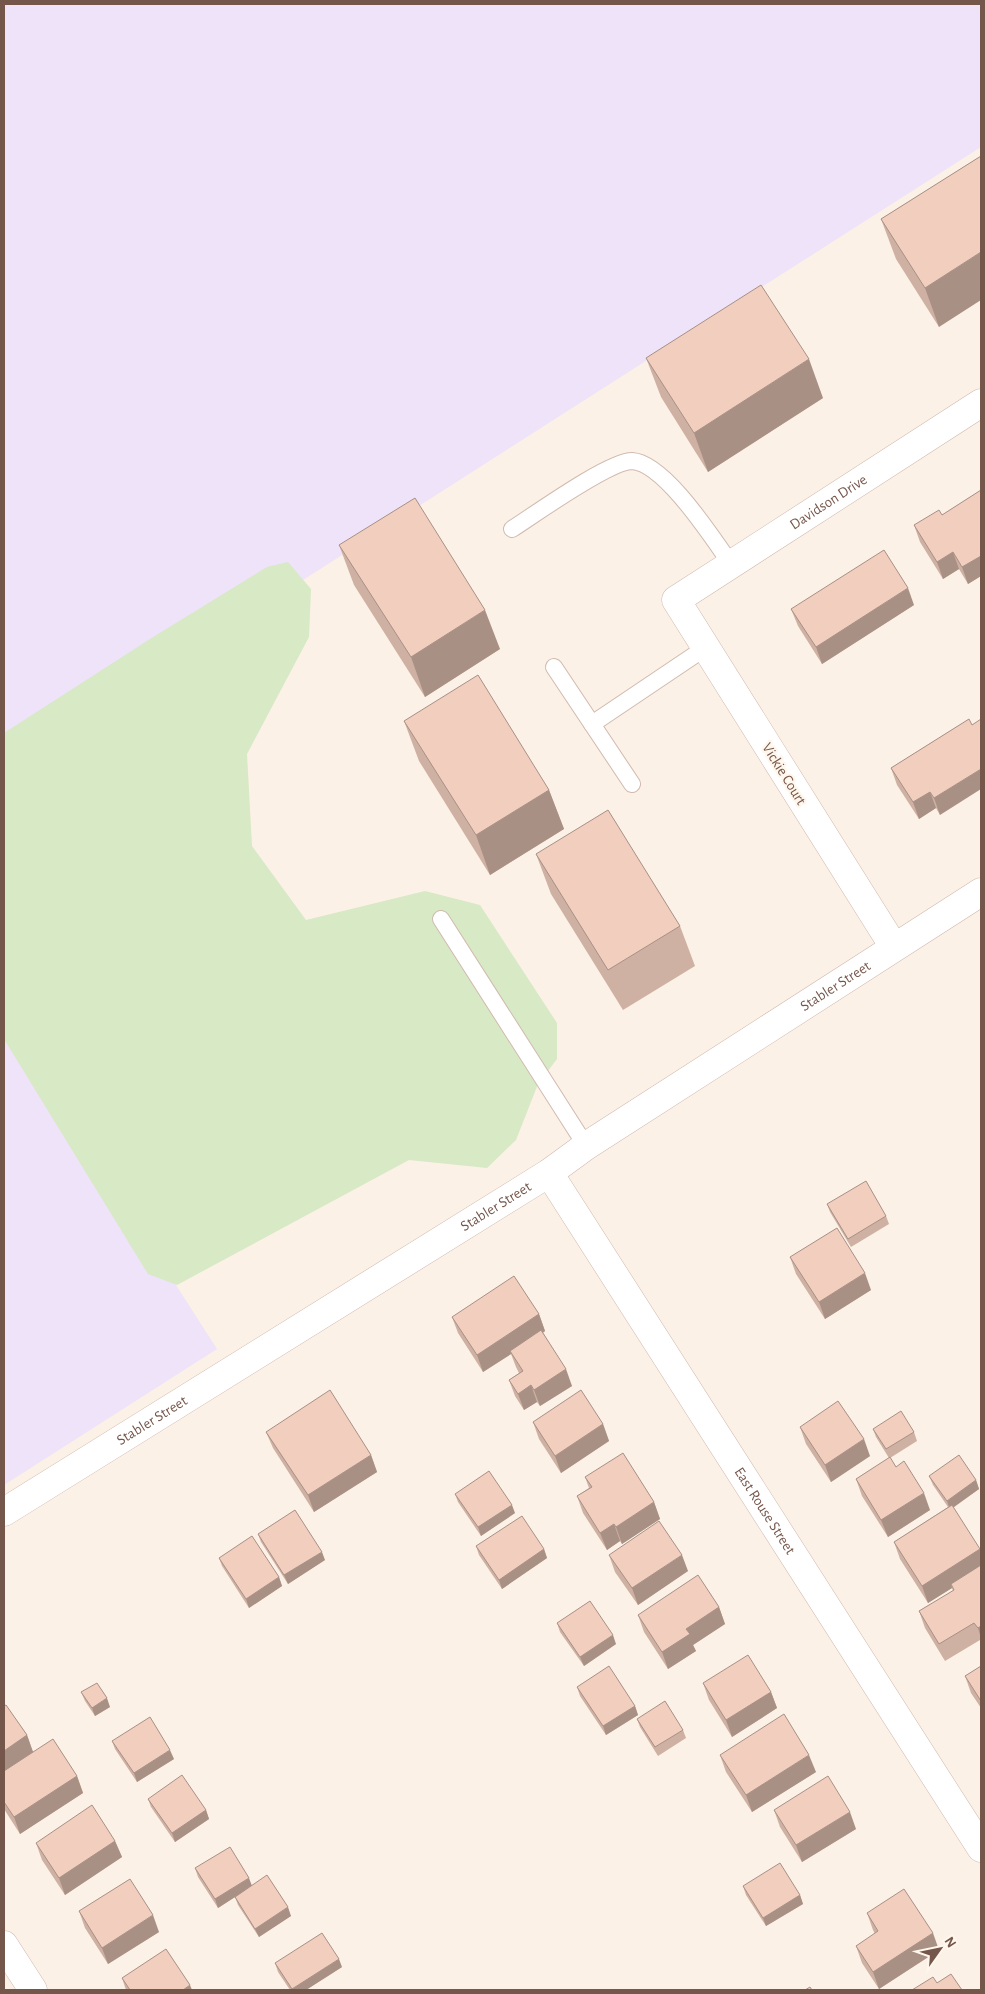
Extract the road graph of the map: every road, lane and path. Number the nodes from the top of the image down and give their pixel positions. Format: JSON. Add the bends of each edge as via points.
{"nodes":[{"id":1,"x":981,"y":403,"type":"edge"},
{"id":2,"x":512,"y":529,"type":"dead end"},
{"id":3,"x":731,"y":564,"type":"junction"},
{"id":4,"x":676,"y":600,"type":"joint"},
{"id":5,"x":705,"y":648,"type":"junction"},
{"id":6,"x":554,"y":667,"type":"dead end"},
{"id":7,"x":592,"y":724,"type":"junction"},
{"id":8,"x":632,"y":784,"type":"dead end"},
{"id":9,"x":981,"y":892,"type":"edge"},
{"id":10,"x":441,"y":919,"type":"dead end"},
{"id":11,"x":894,"y":947,"type":"junction"},
{"id":12,"x":586,"y":1146,"type":"junction"},
{"id":13,"x":549,"y":1174,"type":"junction"},
{"id":14,"x":4,"y":1512,"type":"edge"},
{"id":15,"x":981,"y":1848,"type":"edge"},
{"id":16,"x":4,"y":1945,"type":"edge"},
{"id":17,"x":33,"y":1990,"type":"edge"}],
"edges":[{"from":1,"to":3,"type":"street","name":"Davidson Drive"},
{"from":2,"to":3,"type":"lane","via":[[606,469],[632,461],[650,468],[680,493]]},
{"from":3,"to":4,"type":"street","name":"Davidson Drive"},
{"from":4,"to":5,"type":"street","name":"Vickie Court"},
{"from":5,"to":7,"type":"lane"},
{"from":5,"to":11,"type":"street","name":"Vickie Court"},
{"from":6,"to":7,"type":"lane"},
{"from":7,"to":8,"type":"lane"},
{"from":9,"to":11,"type":"street","name":"Stabler Street"},
{"from":10,"to":12,"type":"lane"},
{"from":11,"to":12,"type":"street","name":"Stabler Street"},
{"from":12,"to":13,"type":"street","name":"Stabler Street"},
{"from":13,"to":14,"type":"street","name":"Stabler Street"},
{"from":13,"to":15,"type":"street","name":"East Rouse Street"},
{"from":16,"to":17,"type":"street"}]}
